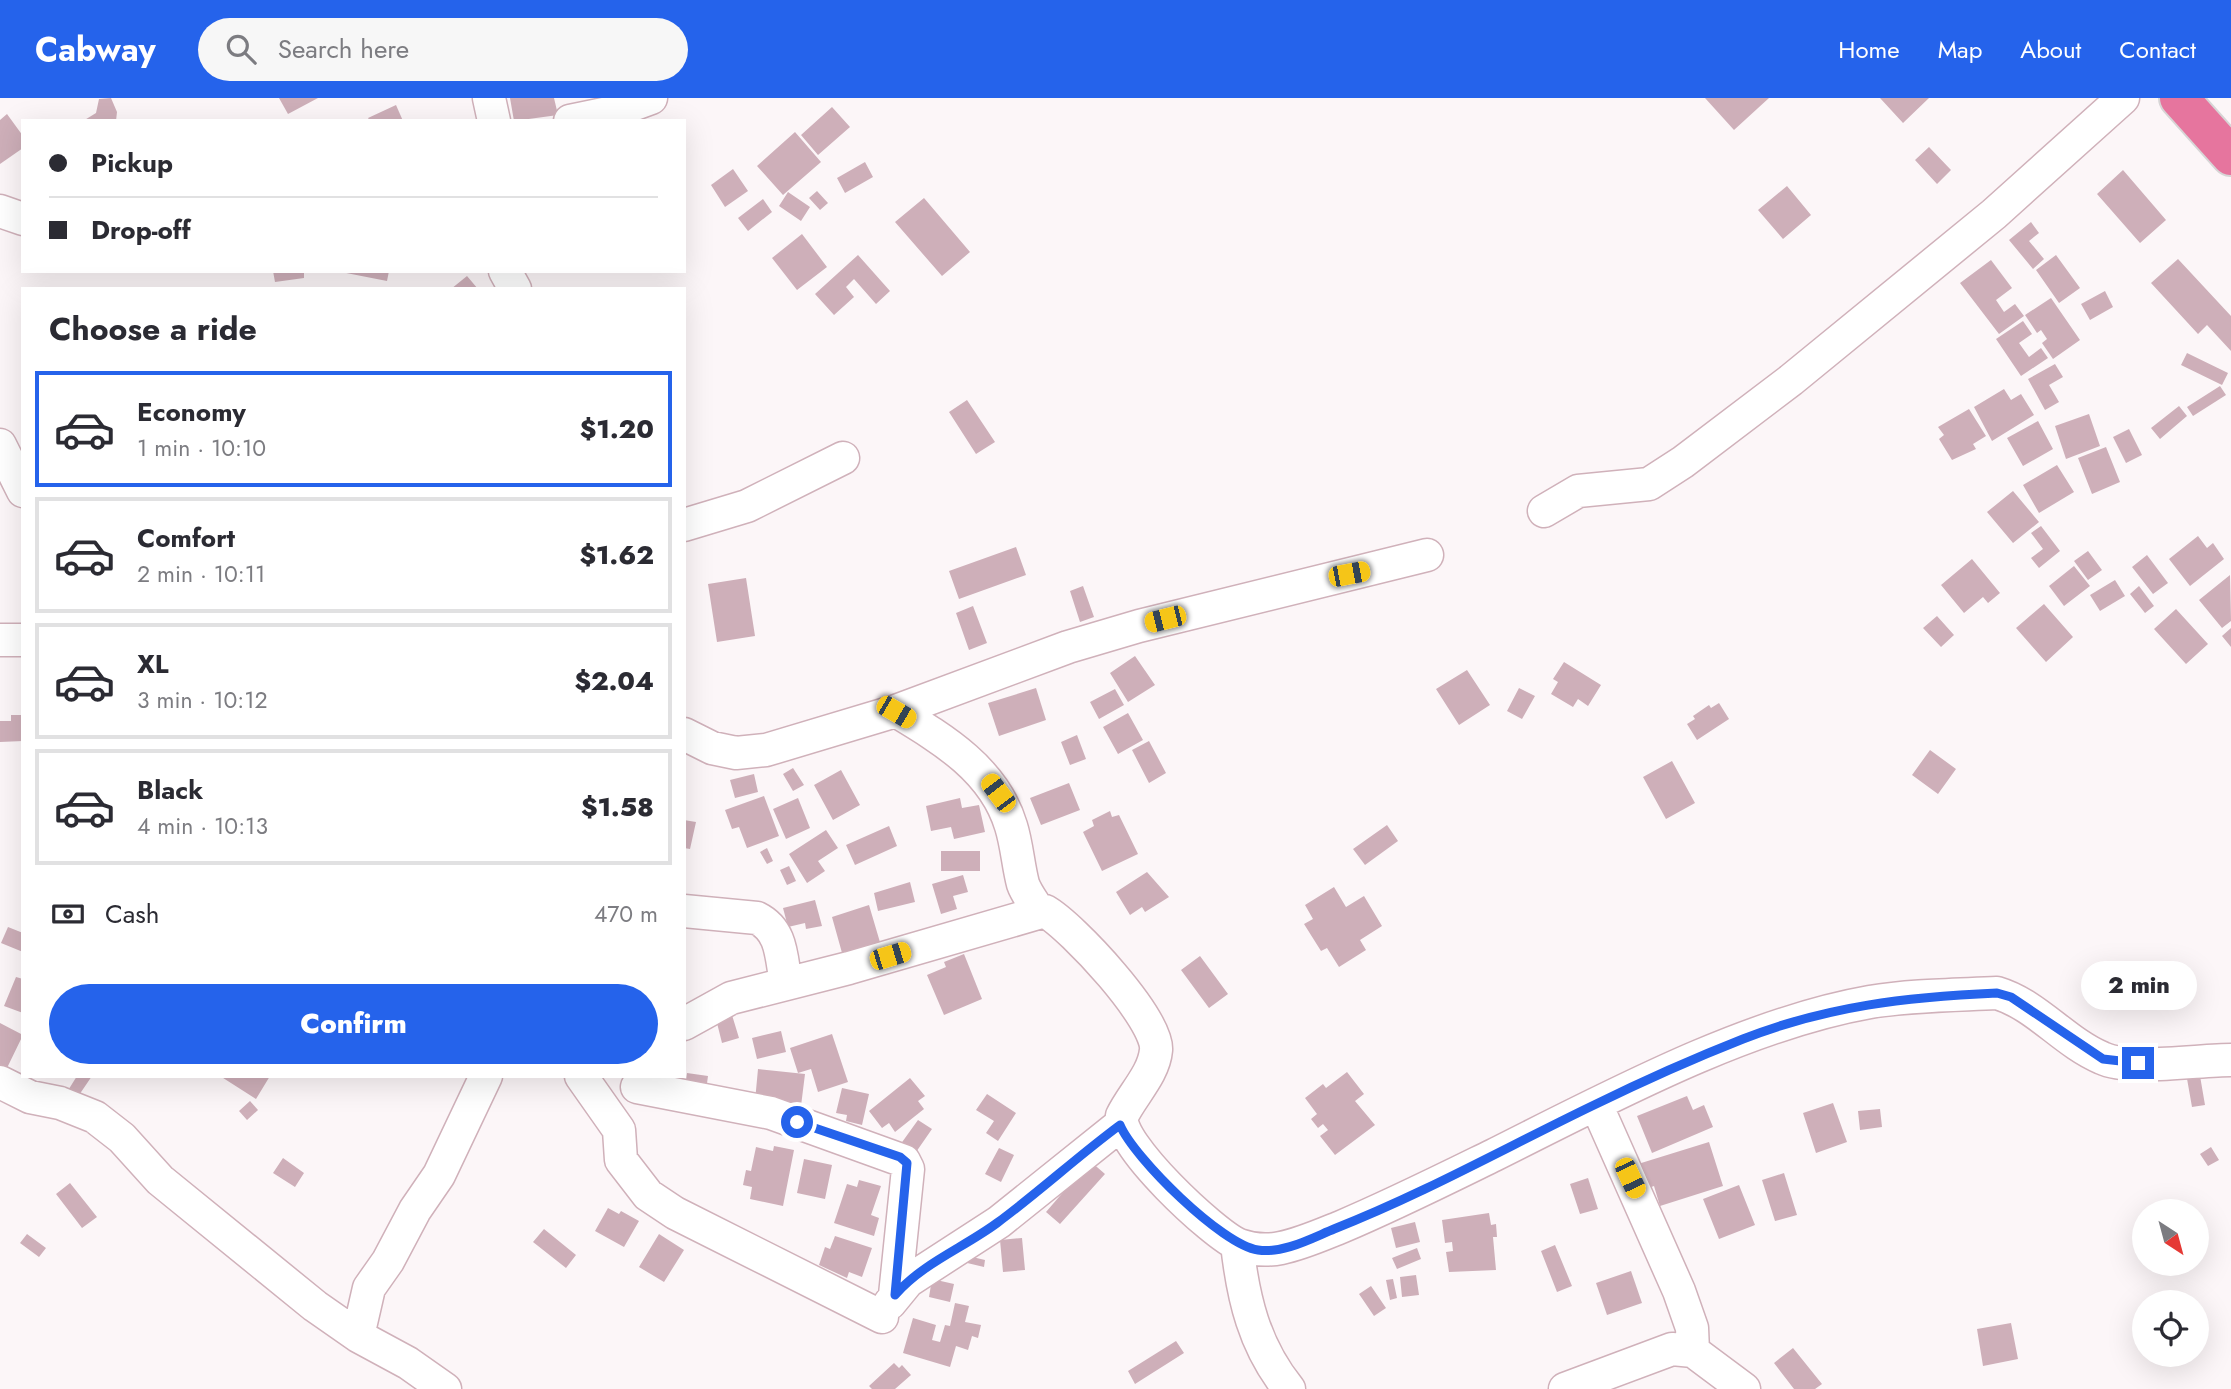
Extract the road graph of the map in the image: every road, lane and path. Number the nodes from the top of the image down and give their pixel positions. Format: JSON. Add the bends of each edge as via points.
{"nodes":[{"id":1,"x":489,"y":98,"type":"edge"},
{"id":2,"x":652,"y":98,"type":"edge"},
{"id":3,"x":2123,"y":98,"type":"edge"},
{"id":4,"x":2179,"y":98,"type":"edge"},
{"id":5,"x":609,"y":105,"type":"edge"},
{"id":6,"x":494,"y":119,"type":"edge"},
{"id":7,"x":575,"y":119,"type":"edge"},
{"id":8,"x":2231,"y":156,"type":"edge"},
{"id":9,"x":0,"y":211,"type":"edge"},
{"id":10,"x":21,"y":218,"type":"edge"},
{"id":11,"x":0,"y":445,"type":"edge"},
{"id":12,"x":843,"y":458,"type":"dead end"},
{"id":13,"x":21,"y":487,"type":"edge"},
{"id":14,"x":1544,"y":511,"type":"dead end"},
{"id":15,"x":686,"y":524,"type":"edge"},
{"id":16,"x":1427,"y":555,"type":"dead end"},
{"id":17,"x":0,"y":640,"type":"edge"},
{"id":18,"x":21,"y":640,"type":"edge"},
{"id":19,"x":896,"y":712,"type":"junction"},
{"id":20,"x":686,"y":735,"type":"edge"},
{"id":21,"x":686,"y":911,"type":"edge"},
{"id":22,"x":1039,"y":912,"type":"junction"},
{"id":23,"x":786,"y":984,"type":"junction"},
{"id":24,"x":686,"y":1023,"type":"edge"},
{"id":25,"x":2231,"y":1060,"type":"edge"},
{"id":26,"x":485,"y":1078,"type":"edge"},
{"id":27,"x":582,"y":1078,"type":"edge"},
{"id":28,"x":0,"y":1082,"type":"edge"},
{"id":29,"x":640,"y":1082,"type":"edge"},
{"id":30,"x":1596,"y":1104,"type":"junction"},
{"id":31,"x":616,"y":1125,"type":"junction"},
{"id":32,"x":1120,"y":1125,"type":"junction"},
{"id":33,"x":1237,"y":1244,"type":"junction"},
{"id":34,"x":888,"y":1317,"type":"junction"},
{"id":35,"x":358,"y":1336,"type":"junction"},
{"id":36,"x":1693,"y":1351,"type":"junction"},
{"id":37,"x":445,"y":1389,"type":"edge"},
{"id":38,"x":1289,"y":1389,"type":"edge"},
{"id":39,"x":1564,"y":1389,"type":"edge"},
{"id":40,"x":1744,"y":1389,"type":"edge"}],
"edges":[{"from":1,"to":6,"type":"street"},
{"from":2,"to":5,"type":"street"},
{"from":3,"to":14,"type":"street","via":[[1994,214],[1683,462],[1650,484],[1578,491]]},
{"from":4,"to":8,"type":"highway"},
{"from":5,"to":7,"type":"street"},
{"from":9,"to":10,"type":"street"},
{"from":11,"to":13,"type":"street"},
{"from":12,"to":15,"type":"street","via":[[747,506]]},
{"from":16,"to":19,"type":"street","via":[[1139,626],[1068,647]]},
{"from":17,"to":18,"type":"street"},
{"from":19,"to":20,"type":"street","via":[[766,750],[736,753]]},
{"from":19,"to":22,"type":"street","via":[[959,754],[998,793],[1011,824],[1023,886]]},
{"from":21,"to":23,"type":"street","via":[[768,923],[777,933]]},
{"from":22,"to":23,"type":"street"},
{"from":22,"to":32,"type":"street","via":[[1049,913],[1084,943],[1152,1028],[1157,1049],[1153,1063]]},
{"from":23,"to":24,"type":"street","via":[[731,998]]},
{"from":25,"to":30,"type":"street","via":[[2115,1063],[2077,1044],[2011,997],[1997,993],[1928,996],[1871,1002],[1809,1017],[1743,1039]]},
{"from":26,"to":35,"type":"street","via":[[439,1175],[369,1288]]},
{"from":27,"to":31,"type":"street"},
{"from":28,"to":35,"type":"street","via":[[30,1097],[95,1117],[122,1138],[160,1180]]},
{"from":29,"to":31,"type":"street"},
{"from":29,"to":34,"type":"street","via":[[771,1113],[904,1161],[908,1169]]},
{"from":30,"to":33,"type":"street","via":[[1378,1211],[1305,1241],[1259,1251]]},
{"from":30,"to":36,"type":"street","via":[[1679,1291],[1692,1328]]},
{"from":31,"to":34,"type":"street","via":[[621,1160],[662,1206]]},
{"from":32,"to":33,"type":"street","via":[[1147,1165]]},
{"from":32,"to":34,"type":"street","via":[[999,1222],[908,1280]]},
{"from":33,"to":38,"type":"street","via":[[1252,1326],[1266,1360]]},
{"from":35,"to":37,"type":"street"},
{"from":36,"to":39,"type":"street","via":[[1672,1349]]},
{"from":36,"to":40,"type":"street"}]}
